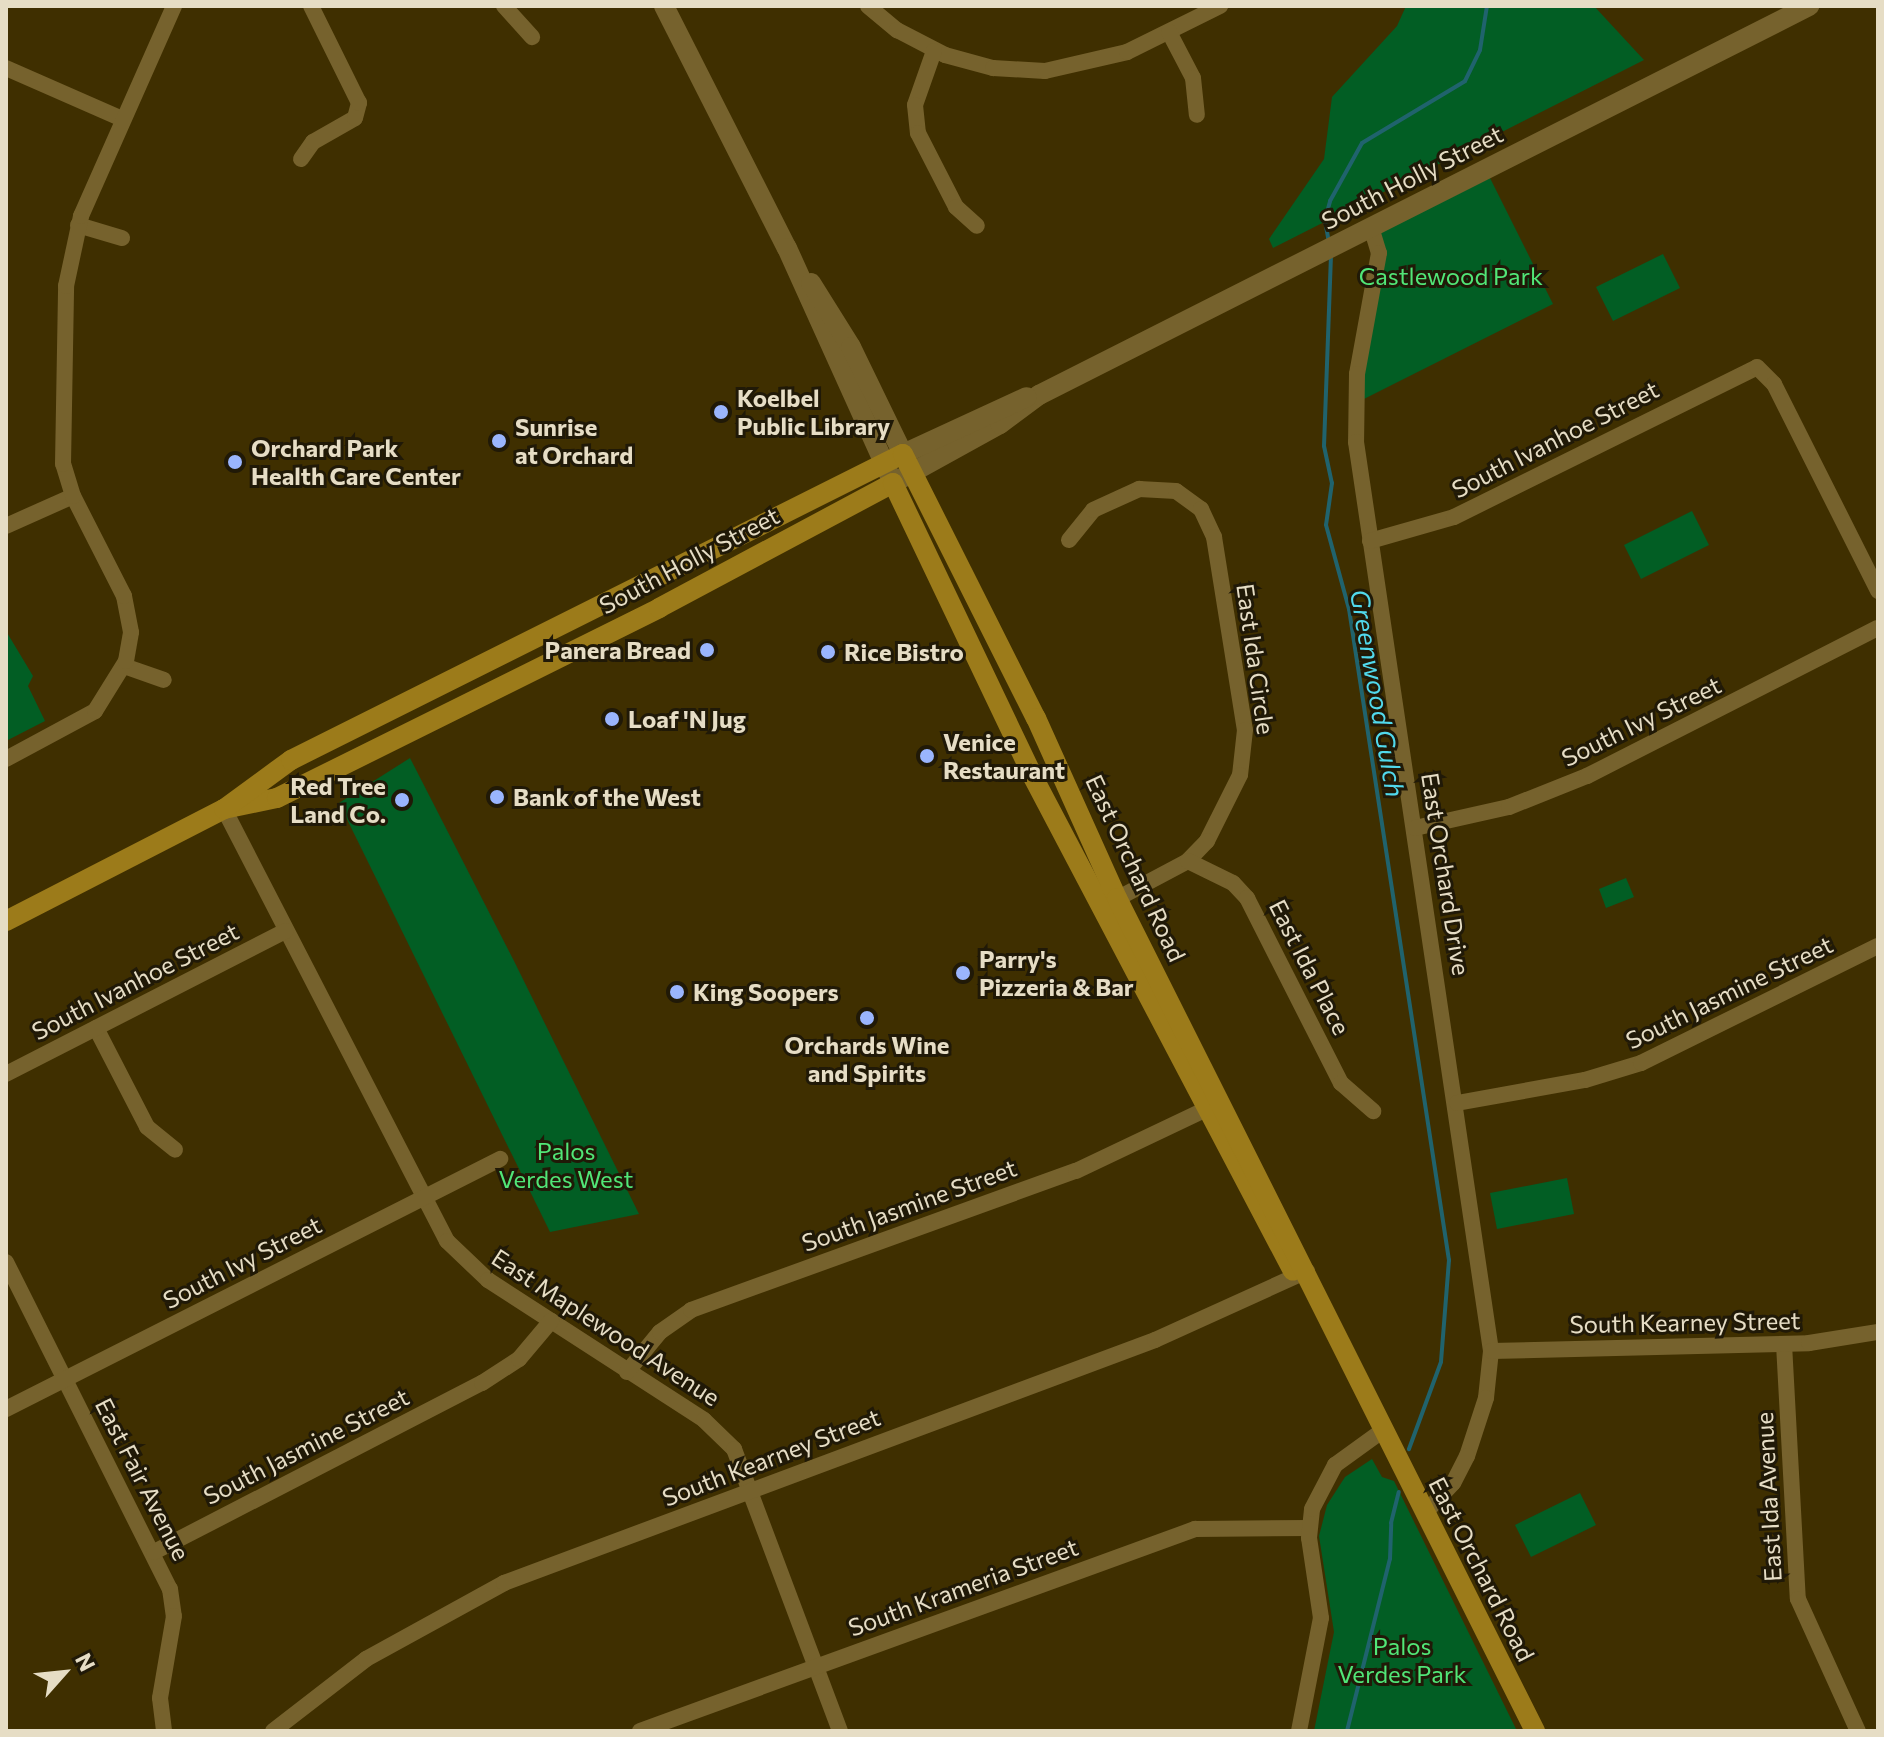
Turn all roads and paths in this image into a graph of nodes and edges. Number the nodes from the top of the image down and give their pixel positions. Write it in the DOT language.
graph roads {
  1 [pos="174,6"];
  2 [pos="311,6"];
  3 [pos="504,6"];
  4 [pos="664,6"];
  5 [pos="868,6"];
  6 [pos="1220,6"];
  7 [pos="1809,6"];
  8 [pos="1169,32"];
  9 [pos="532,37"];
  10 [pos="934,51"];
  11 [pos="6,68"];
  12 [pos="1197,115"];
  13 [pos="122,119"];
  14 [pos="301,159"];
  15 [pos="78,225"];
  16 [pos="977,226"];
  17 [pos="1363,231"];
  18 [pos="122,238"];
  19 [pos="787,248"];
  20 [pos="883,461"];
  21 [pos="902,470"];
  22 [pos="73,496"];
  23 [pos="6,526"];
  24 [pos="1069,540"];
  25 [pos="1370,541"];
  26 [pos="1878,591"];
  27 [pos="1878,628"];
  28 [pos="124,666"];
  29 [pos="164,680"];
  30 [pos="6,759"];
  31 [pos="224,809"];
  32 [pos="1415,828"];
  33 [pos="1188,861"];
  34 [pos="1109,903"];
  35 [pos="6,921"];
  36 [pos="285,931"];
  37 [pos="1878,946"];
  38 [pos="96,1028"];
  39 [pos="6,1074"];
  40 [pos="1457,1103"];
  41 [pos="1214,1105"];
  42 [pos="1373,1111"];
  43 [pos="175,1150"];
  44 [pos="500,1159"];
  45 [pos="421,1198"];
  46 [pos="6,1262"];
  47 [pos="1302,1273"];
  48 [pos="551,1321"];
  49 [pos="1878,1332"];
  50 [pos="1784,1344"];
  51 [pos="1491,1351"];
  52 [pos="627,1372"];
  53 [pos="65,1378"];
  54 [pos="6,1409"];
  55 [pos="1382,1431"];
  56 [pos="752,1489"];
  57 [pos="1424,1514"];
  58 [pos="1309,1528"];
  59 [pos="154,1552"];
  60 [pos="815,1666"];
  61 [pos="164,1731"];
  62 [pos="273,1731"];
  63 [pos="640,1731"];
  64 [pos="840,1731"];
  65 [pos="1299,1731"];
  66 [pos="1535,1731"];
  67 [pos="1858,1731"];
  1 -- 13 [label="street"];
  2 -- 14 [label="street"];
  3 -- 9 [label="street"];
  4 -- 19 [label="street, East Orchard Road"];
  5 -- 10 [label="street"];
  6 -- 8 [label="street"];
  7 -- 17 [label="street, South Holly Street"];
  8 -- 10 [label="street"];
  8 -- 12 [label="street"];
  10 -- 16 [label="street"];
  11 -- 13 [label="street"];
  13 -- 15 [label="street"];
  15 -- 18 [label="street"];
  15 -- 22 [label="street"];
  17 -- 21 [label="street, South Holly Street"];
  17 -- 25 [label="street, East Orchard Drive"];
  19 -- 20 [label="street, East Orchard Road"];
  19 -- 21 [label="street, East Orchard Road"];
  20 -- 21 [label="main road, South Holly Street"];
  20 -- 31 [label="main road, South Holly Street"];
  21 -- 31 [label="main road, South Holly Street"];
  21 -- 34 [label="main road, East Orchard Road"];
  21 -- 34 [label="main road, East Orchard Road"];
  22 -- 23 [label="street"];
  22 -- 28 [label="street"];
  24 -- 33 [label="street, East Ida Circle"];
  25 -- 26 [label="street, South Ivanhoe Street"];
  25 -- 32 [label="street, East Orchard Drive"];
  27 -- 32 [label="street, South Ivy Street"];
  28 -- 29 [label="street"];
  28 -- 30 [label="street"];
  31 -- 35 [label="main road, South Holly Street"];
  31 -- 36 [label="street, East Maplewood Avenue"];
  32 -- 40 [label="street, East Orchard Drive"];
  33 -- 34 [label="street, East Ida Circle"];
  33 -- 42 [label="street, East Ida Place"];
  34 -- 41 [label="main road, East Orchard Road"];
  36 -- 38 [label="street, South Ivanhoe Street"];
  36 -- 45 [label="street, East Maplewood Avenue"];
  37 -- 40 [label="street, South Jasmine Street"];
  38 -- 39 [label="street, South Ivanhoe Street"];
  38 -- 43 [label="street"];
  40 -- 51 [label="street, East Orchard Drive"];
  41 -- 47 [label="main road, East Orchard Road"];
  41 -- 52 [label="street, South Jasmine Street"];
  44 -- 45 [label="street, South Ivy Street"];
  45 -- 48 [label="street, East Maplewood Avenue"];
  45 -- 53 [label="street, South Ivy Street"];
  46 -- 53 [label="street, East Fair Avenue"];
  47 -- 55 [label="main road, East Orchard Road"];
  47 -- 56 [label="street, South Kearney Street"];
  48 -- 52 [label="street, East Maplewood Avenue"];
  48 -- 59 [label="street, South Jasmine Street"];
  49 -- 50 [label="street, South Kearney Street"];
  50 -- 51 [label="street, South Kearney Street"];
  50 -- 67 [label="street, East Ida Avenue"];
  51 -- 57 [label="street, East Orchard Drive"];
  52 -- 56 [label="street, East Maplewood Avenue"];
  53 -- 54 [label="street, South Ivy Street"];
  53 -- 59 [label="street, East Fair Avenue"];
  55 -- 57 [label="main road, East Orchard Road"];
  55 -- 58 [label="street"];
  56 -- 60 [label="street, East Maplewood Avenue"];
  56 -- 62 [label="street, South Kearney Street"];
  57 -- 66 [label="main road, East Orchard Road"];
  58 -- 60 [label="street, South Krameria Street"];
  58 -- 65 [label="street"];
  59 -- 61 [label="street, East Fair Avenue"];
  60 -- 63 [label="street, South Krameria Street"];
  60 -- 64 [label="street, East Maplewood Avenue"];
}
